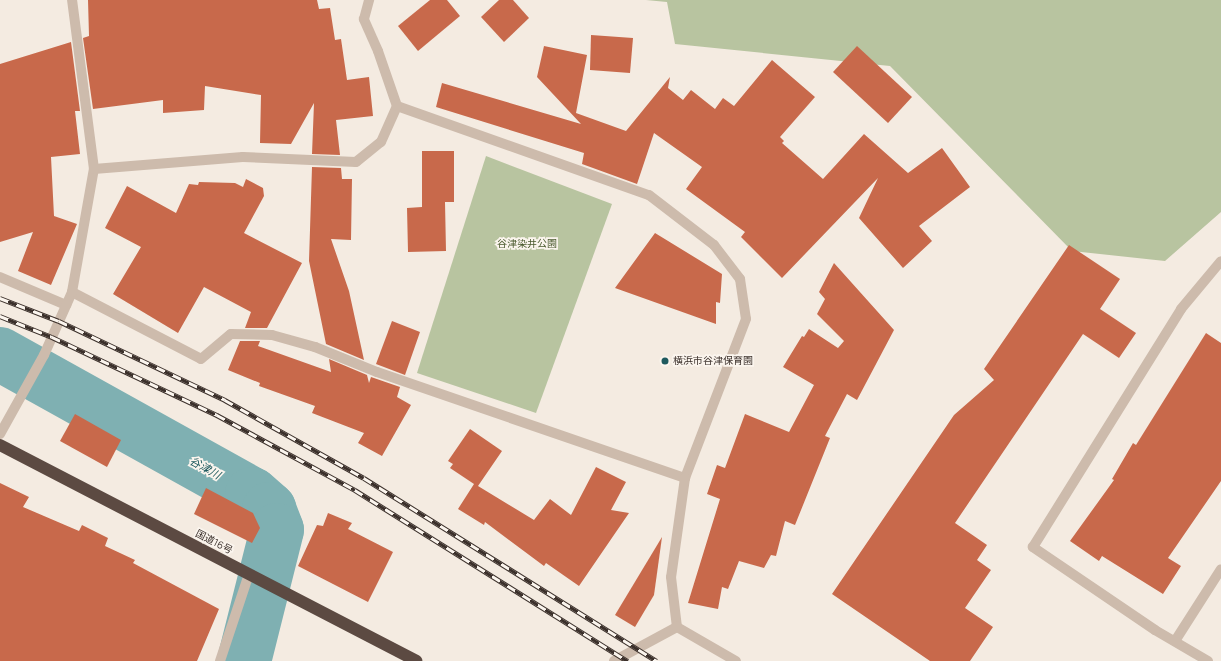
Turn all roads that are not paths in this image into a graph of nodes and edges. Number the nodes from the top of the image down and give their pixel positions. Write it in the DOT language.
graph roads {
  1 [pos="72,0"];
  2 [pos="369,0"];
  3 [pos="397,106"];
  4 [pos="94,169"];
  5 [pos="1221,261"];
  6 [pos="0,277"];
  7 [pos="72,292"];
  8 [pos="66,305"];
  9 [pos="0,434"];
  10 [pos="0,445"];
  11 [pos="685,478"];
  12 [pos="1221,569"];
  13 [pos="252,576"];
  14 [pos="677,627"];
  15 [pos="1175,641"];
  16 [pos="220,661"];
  17 [pos="416,661"];
  18 [pos="614,661"];
  19 [pos="736,661"];
  20 [pos="1208,661"];
  1 -- 4 [label="street"];
  2 -- 3 [label="street"];
  3 -- 4 [label="street"];
  3 -- 11 [label="street"];
  4 -- 7 [label="street"];
  5 -- 15 [label="street"];
  6 -- 8 [label="street"];
  7 -- 8 [label="street"];
  7 -- 11 [label="street"];
  8 -- 9 [label="street"];
  10 -- 13 [label="highway, 国道16号"];
  11 -- 14 [label="street"];
  12 -- 15 [label="street"];
  13 -- 16 [label="street"];
  13 -- 17 [label="highway, 国道16号"];
  14 -- 18 [label="street"];
  14 -- 19 [label="street"];
  15 -- 20 [label="street"];
}
